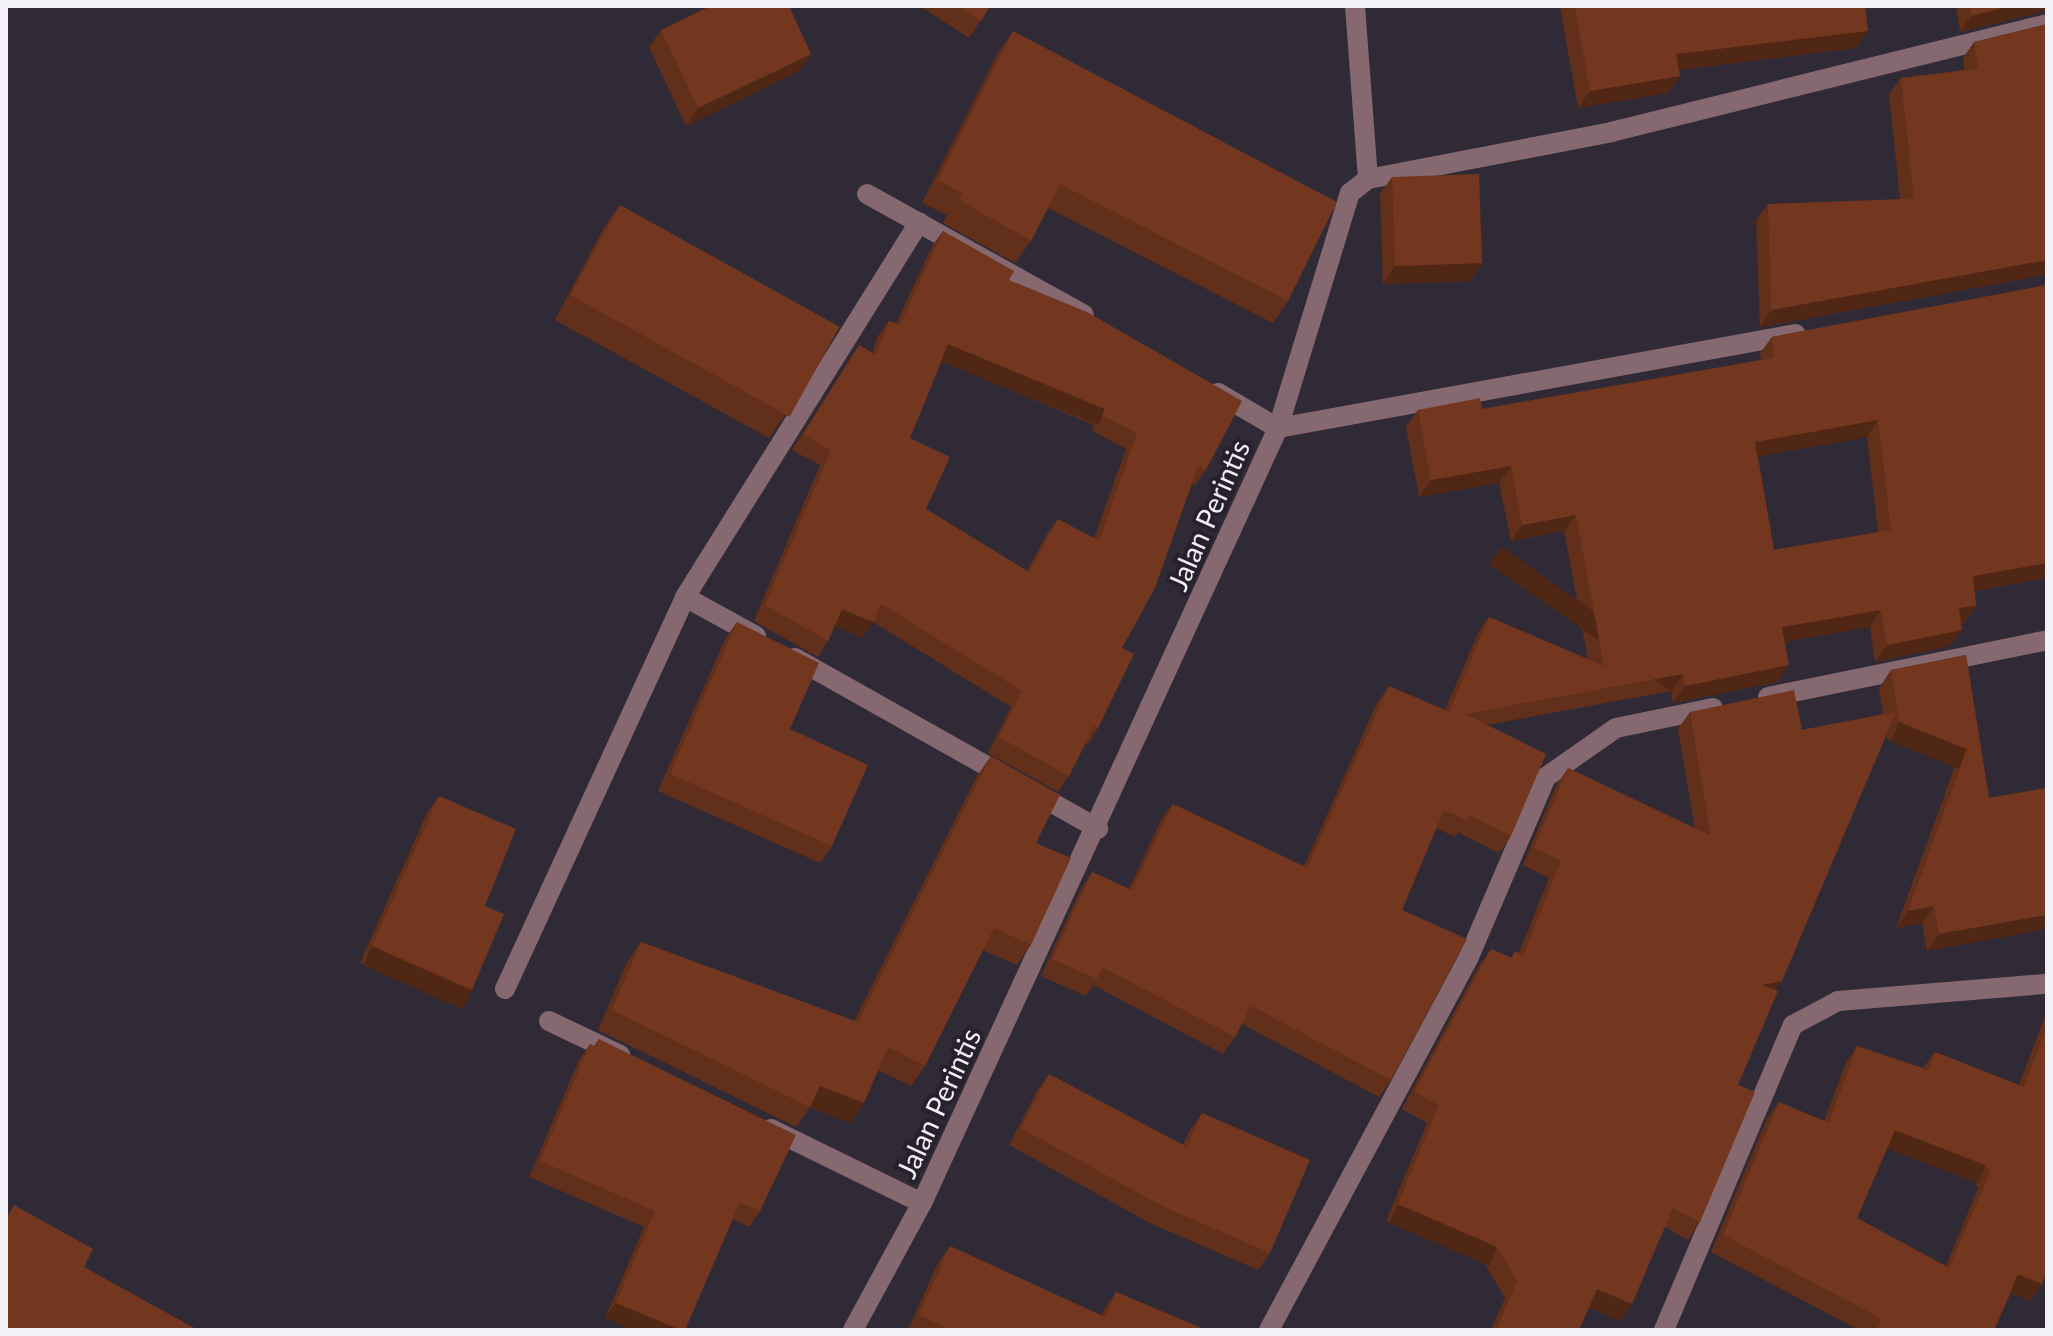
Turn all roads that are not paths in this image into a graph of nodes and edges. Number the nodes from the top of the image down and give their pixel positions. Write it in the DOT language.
graph roads {
  1 [pos="1355,6"];
  2 [pos="2047,24"];
  3 [pos="1368,179"];
  4 [pos="867,194"];
  5 [pos="919,222"];
  6 [pos="1099,323"];
  7 [pos="1812,331"];
  8 [pos="1195,380"];
  9 [pos="1278,428"];
  10 [pos="685,597"];
  11 [pos="2047,640"];
  12 [pos="1098,829"];
  13 [pos="2047,984"];
  14 [pos="505,989"];
  15 [pos="549,1021"];
  16 [pos="636,1063"];
  17 [pos="750,1119"];
  18 [pos="922,1203"];
  19 [pos="853,1330"];
  20 [pos="1269,1330"];
  21 [pos="1664,1330"];
  1 -- 3 [label="street"];
  2 -- 3 [label="street"];
  3 -- 9 [label="street"];
  4 -- 5 [label="street"];
  5 -- 6 [label="street"];
  5 -- 10 [label="street"];
  7 -- 9 [label="street, Jalan Perintis"];
  8 -- 9 [label="street"];
  9 -- 12 [label="street, Jalan Perintis"];
  10 -- 12 [label="street"];
  10 -- 14 [label="street"];
  11 -- 20 [label="street"];
  12 -- 18 [label="street, Jalan Perintis"];
  13 -- 21 [label="street"];
  15 -- 16 [label="street"];
  17 -- 18 [label="street"];
  18 -- 19 [label="street, Jalan Perintis"];
}
